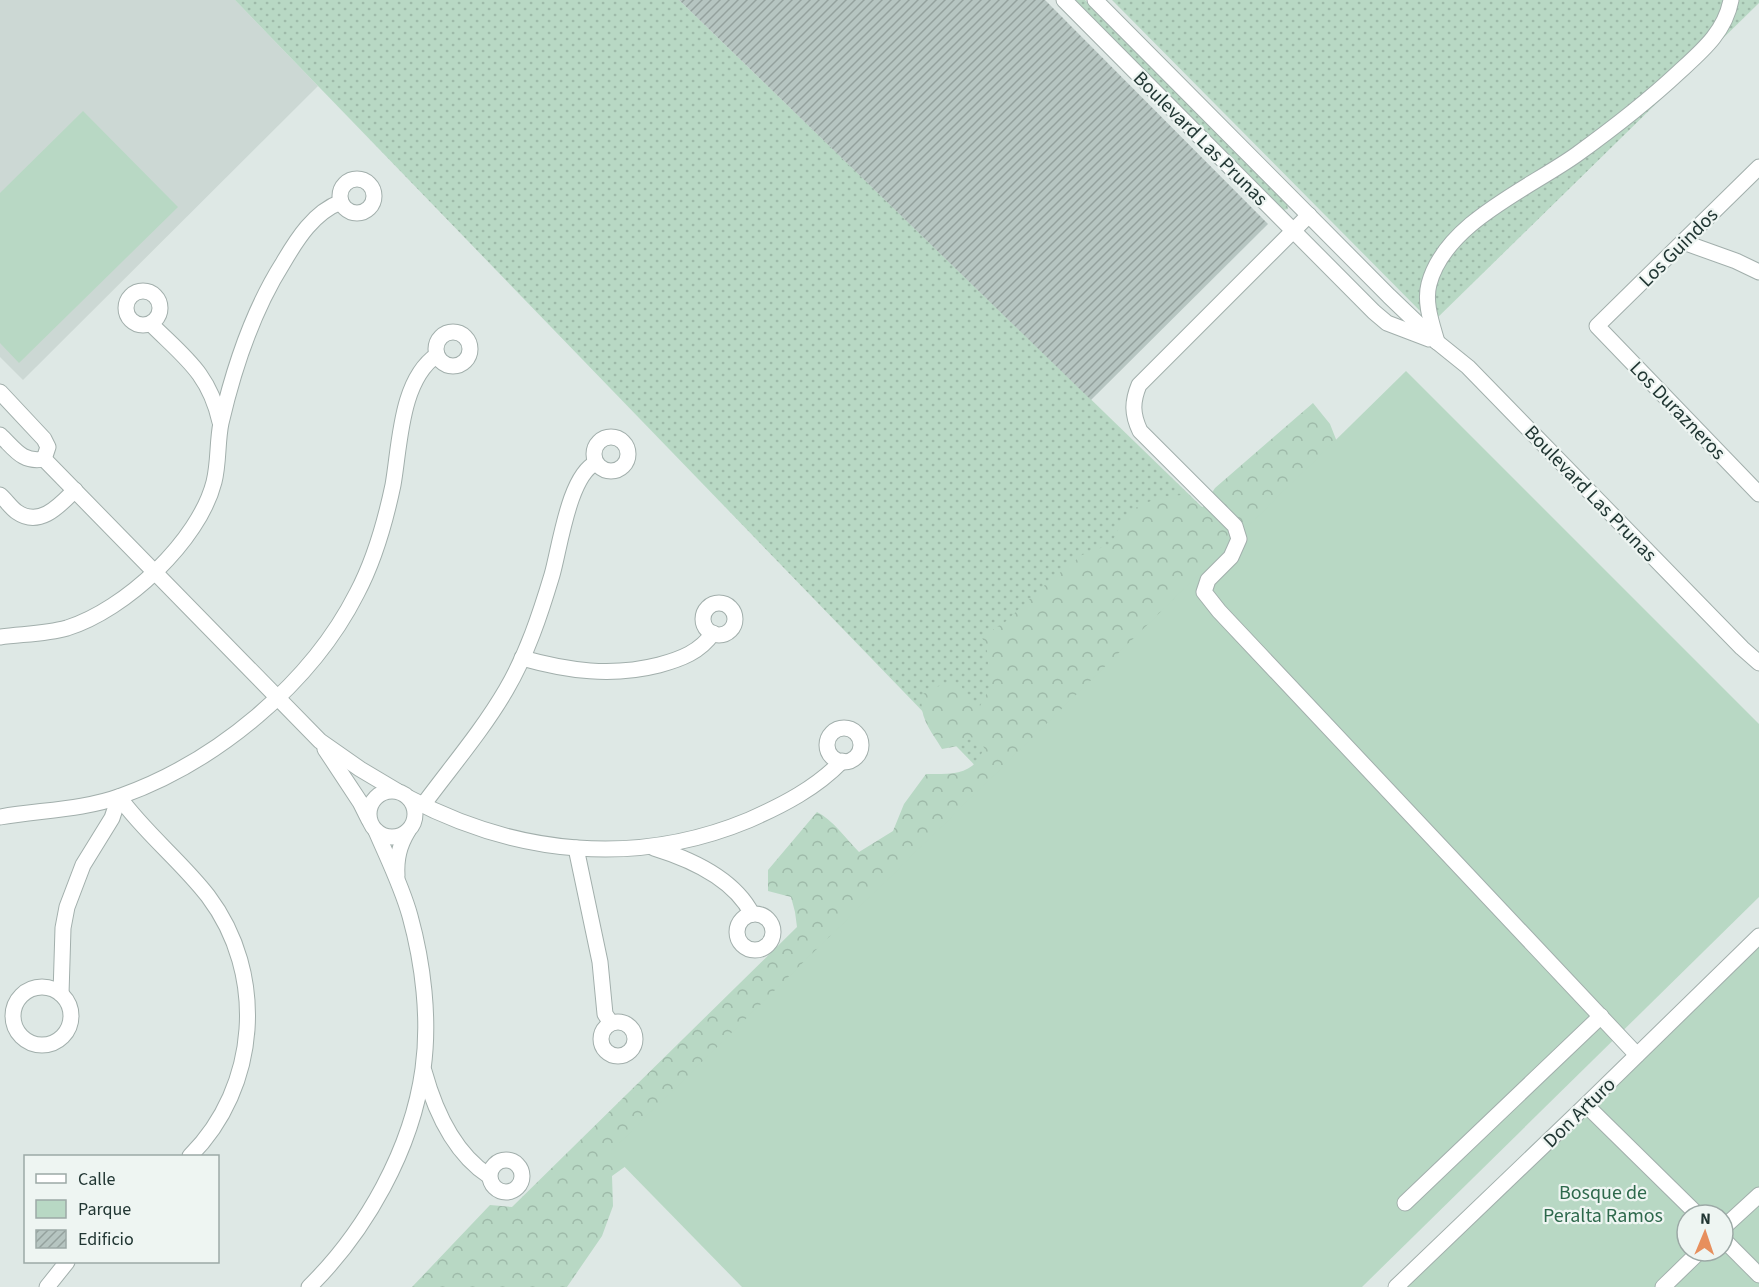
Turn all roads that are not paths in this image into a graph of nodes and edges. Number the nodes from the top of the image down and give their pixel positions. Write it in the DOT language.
graph roads {
  1 [pos="1064,0"];
  2 [pos="1095,0"];
  3 [pos="1718,0"];
  4 [pos="1729,7"];
  5 [pos="1759,167"];
  6 [pos="341,201"];
  7 [pos="1309,215"];
  8 [pos="1292,230"];
  9 [pos="1683,242"];
  10 [pos="1759,272"];
  11 [pos="151,324"];
  12 [pos="1597,326"];
  13 [pos="1437,342"];
  14 [pos="437,355"];
  15 [pos="1,395"];
  16 [pos="221,426"];
  17 [pos="0,435"];
  18 [pos="45,459"];
  19 [pos="596,463"];
  20 [pos="75,490"];
  21 [pos="1759,494"];
  22 [pos="0,495"];
  23 [pos="154,572"];
  24 [pos="713,633"];
  25 [pos="4,635"];
  26 [pos="1742,648"];
  27 [pos="1759,652"];
  28 [pos="522,658"];
  29 [pos="1759,663"];
  30 [pos="278,697"];
  31 [pos="320,741"];
  32 [pos="842,761"];
  33 [pos="119,797"];
  34 [pos="410,798"];
  35 [pos="443,814"];
  36 [pos="0,817"];
  37 [pos="373,826"];
  38 [pos="410,828"];
  39 [pos="651,847"];
  40 [pos="576,848"];
  41 [pos="397,882"];
  42 [pos="752,914"];
  43 [pos="1759,936"];
  44 [pos="61,994"];
  45 [pos="1601,1016"];
  46 [pos="611,1023"];
  47 [pos="1637,1054"];
  48 [pos="423,1068"];
  49 [pos="1586,1105"];
  50 [pos="191,1155"];
  51 [pos="489,1176"];
  52 [pos="1759,1195"];
  53 [pos="1405,1203"];
  54 [pos="1686,1203"];
  55 [pos="1735,1217"];
  56 [pos="1735,1251"];
  57 [pos="66,1263"];
  58 [pos="1688,1263"];
  59 [pos="1759,1275"];
  60 [pos="47,1287"];
  61 [pos="309,1287"];
  62 [pos="1396,1287"];
  63 [pos="1663,1287"];
  1 -- 8 [label="street, Boulevard Las Prunas"];
  2 -- 7 [label="street, Boulevard Las Prunas"];
  3 -- 4 [label="street"];
  4 -- 13 [label="street"];
  5 -- 9 [label="street, Los Guindos"];
  6 -- 16 [label="street"];
  7 -- 8 [label="street"];
  7 -- 13 [label="street, Boulevard Las Prunas"];
  8 -- 13 [label="street, Boulevard Las Prunas"];
  8 -- 45 [label="street"];
  9 -- 10 [label="street"];
  9 -- 12 [label="street, Los Guindos"];
  11 -- 16 [label="street"];
  12 -- 21 [label="street, Los Durazneros"];
  13 -- 26 [label="street, Boulevard Las Prunas"];
  14 -- 30 [label="street"];
  15 -- 18 [label="street"];
  16 -- 23 [label="street"];
  17 -- 18 [label="street"];
  18 -- 20 [label="street"];
  19 -- 28 [label="street"];
  20 -- 22 [label="street"];
  20 -- 23 [label="street"];
  23 -- 25 [label="street"];
  23 -- 30 [label="street"];
  24 -- 28 [label="street"];
  26 -- 27 [label="street"];
  26 -- 29 [label="street, Boulevard Las Prunas"];
  28 -- 34 [label="street"];
  30 -- 31 [label="street"];
  30 -- 33 [label="street"];
  31 -- 34 [label="street"];
  31 -- 37 [label="street"];
  32 -- 39 [label="street"];
  33 -- 36 [label="street"];
  33 -- 44 [label="street"];
  33 -- 50 [label="street"];
  34 -- 35 [label="street"];
  34 -- 37 [label="street"];
  34 -- 38 [label="street"];
  35 -- 38 [label="street"];
  35 -- 40 [label="street"];
  37 -- 38 [label="street"];
  37 -- 41 [label="street"];
  38 -- 41 [label="street"];
  39 -- 40 [label="street"];
  39 -- 42 [label="street"];
  40 -- 46 [label="street"];
  41 -- 48 [label="street"];
  43 -- 47 [label="street, Don Arturo"];
  45 -- 47 [label="street"];
  45 -- 53 [label="street"];
  47 -- 49 [label="street, Don Arturo"];
  48 -- 51 [label="street"];
  48 -- 61 [label="street"];
  49 -- 54 [label="street"];
  49 -- 62 [label="street, Don Arturo"];
  52 -- 55 [label="street"];
  56 -- 59 [label="street"];
  57 -- 60 [label="street"];
  58 -- 63 [label="street"];
}
